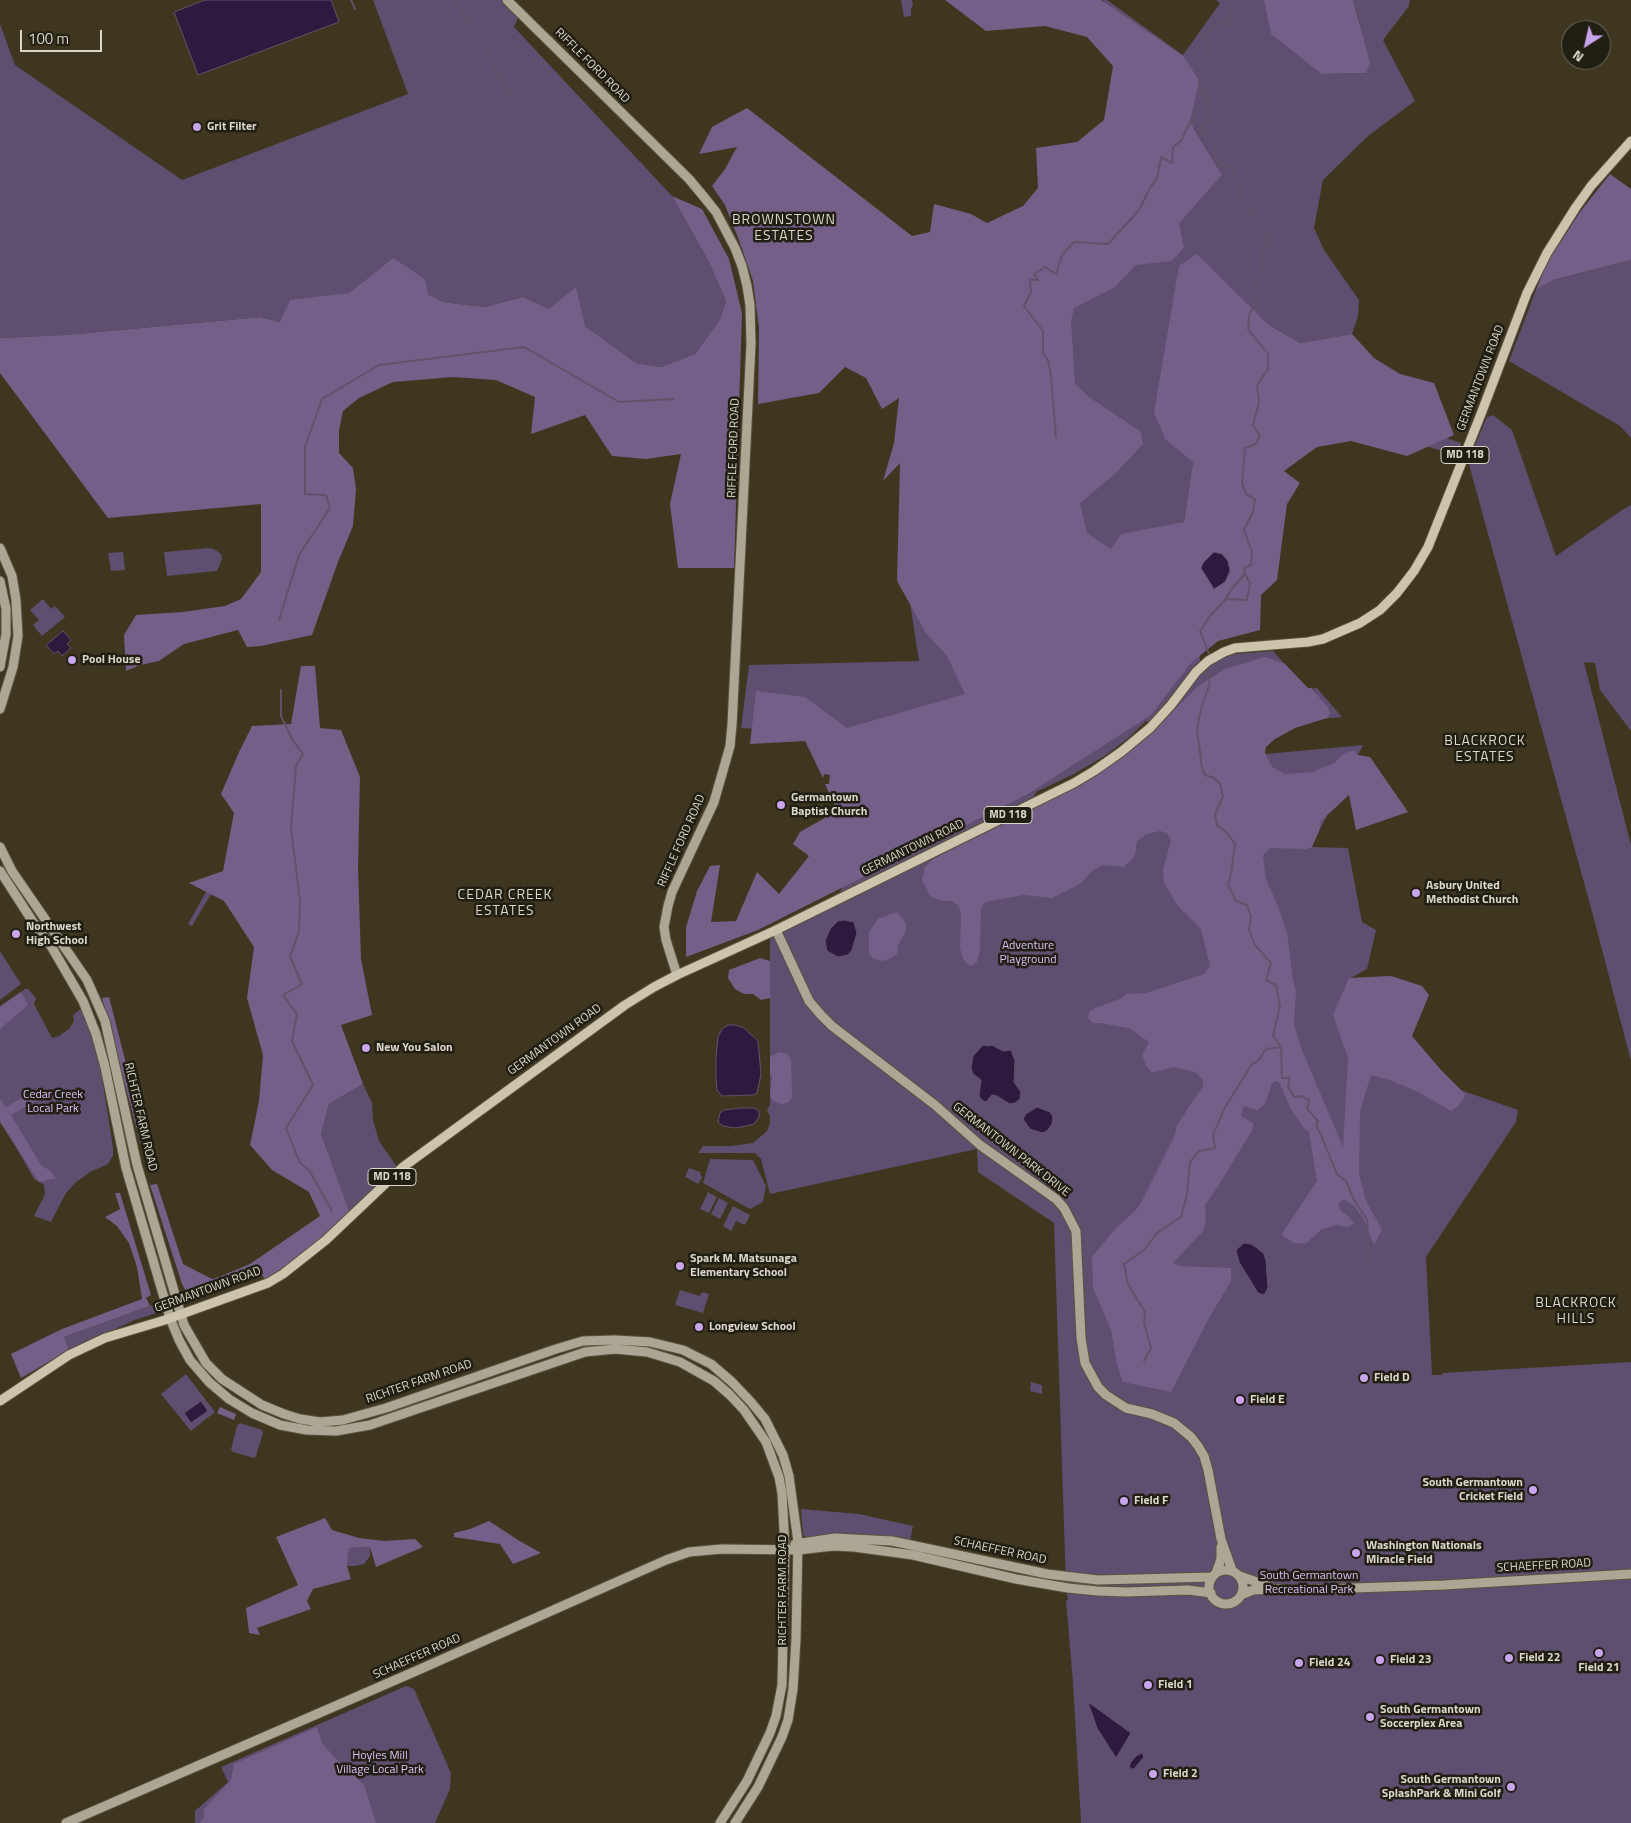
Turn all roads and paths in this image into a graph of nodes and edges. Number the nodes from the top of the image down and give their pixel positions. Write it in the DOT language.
graph roads {
  1 [pos="507,0"];
  2 [pos="1631,141"];
  3 [pos="0,548"];
  4 [pos="0,581"];
  5 [pos="0,667"];
  6 [pos="0,709"];
  7 [pos="0,847"];
  8 [pos="0,871"];
  9 [pos="776,930"];
  10 [pos="677,975"];
  11 [pos="182,1313"];
  12 [pos="170,1318"];
  13 [pos="0,1401"];
  14 [pos="796,1524"];
  15 [pos="820,1539"];
  16 [pos="1221,1539"];
  17 [pos="798,1546"];
  18 [pos="785,1548"];
  19 [pos="1236,1573"];
  20 [pos="1631,1574"];
  21 [pos="1214,1575"];
  22 [pos="1278,1589"];
  23 [pos="1211,1594"];
  24 [pos="1241,1595"];
  25 [pos="66,1823"];
  26 [pos="720,1823"];
  27 [pos="735,1823"];
  1 -- 10 [label="street, RIFFLE FORD ROAD"];
  2 -- 9 [label="main road, GERMANTOWN ROAD / MD 118"];
  3 -- 6 [label="street"];
  4 -- 5 [label="street"];
  7 -- 11 [label="street, RICHTER FARM ROAD"];
  8 -- 12 [label="street, RICHTER FARM ROAD"];
  9 -- 10 [label="main road, GERMANTOWN ROAD / MD 118"];
  9 -- 16 [label="street, GERMANTOWN PARK DRIVE"];
  10 -- 11 [label="main road, GERMANTOWN ROAD / MD 118"];
  11 -- 12 [label="main road, GERMANTOWN ROAD / MD 118"];
  11 -- 14 [label="street, RICHTER FARM ROAD"];
  12 -- 13 [label="main road, GERMANTOWN ROAD / MD 118"];
  12 -- 18 [label="street, RICHTER FARM ROAD"];
  14 -- 15 [label="street"];
  14 -- 17 [label="street, RICHTER FARM ROAD"];
  15 -- 17 [label="street, SCHAEFFER ROAD"];
  15 -- 21 [label="street, SCHAEFFER ROAD"];
  16 -- 19 [label="street, GERMANTOWN PARK DRIVE"];
  16 -- 21 [label="street, GERMANTOWN PARK DRIVE"];
  17 -- 18 [label="street, SCHAEFFER ROAD"];
  17 -- 23 [label="street, SCHAEFFER ROAD"];
  17 -- 27 [label="street, RICHTER FARM ROAD"];
  18 -- 25 [label="street, SCHAEFFER ROAD"];
  18 -- 26 [label="street, RICHTER FARM ROAD"];
  19 -- 21 [label="street"];
  19 -- 22 [label="street, SCHAEFFER ROAD"];
  19 -- 24 [label="street"];
  20 -- 22 [label="street, SCHAEFFER ROAD"];
  21 -- 23 [label="street"];
  22 -- 24 [label="street, SCHAEFFER ROAD"];
  23 -- 24 [label="street"];
}
